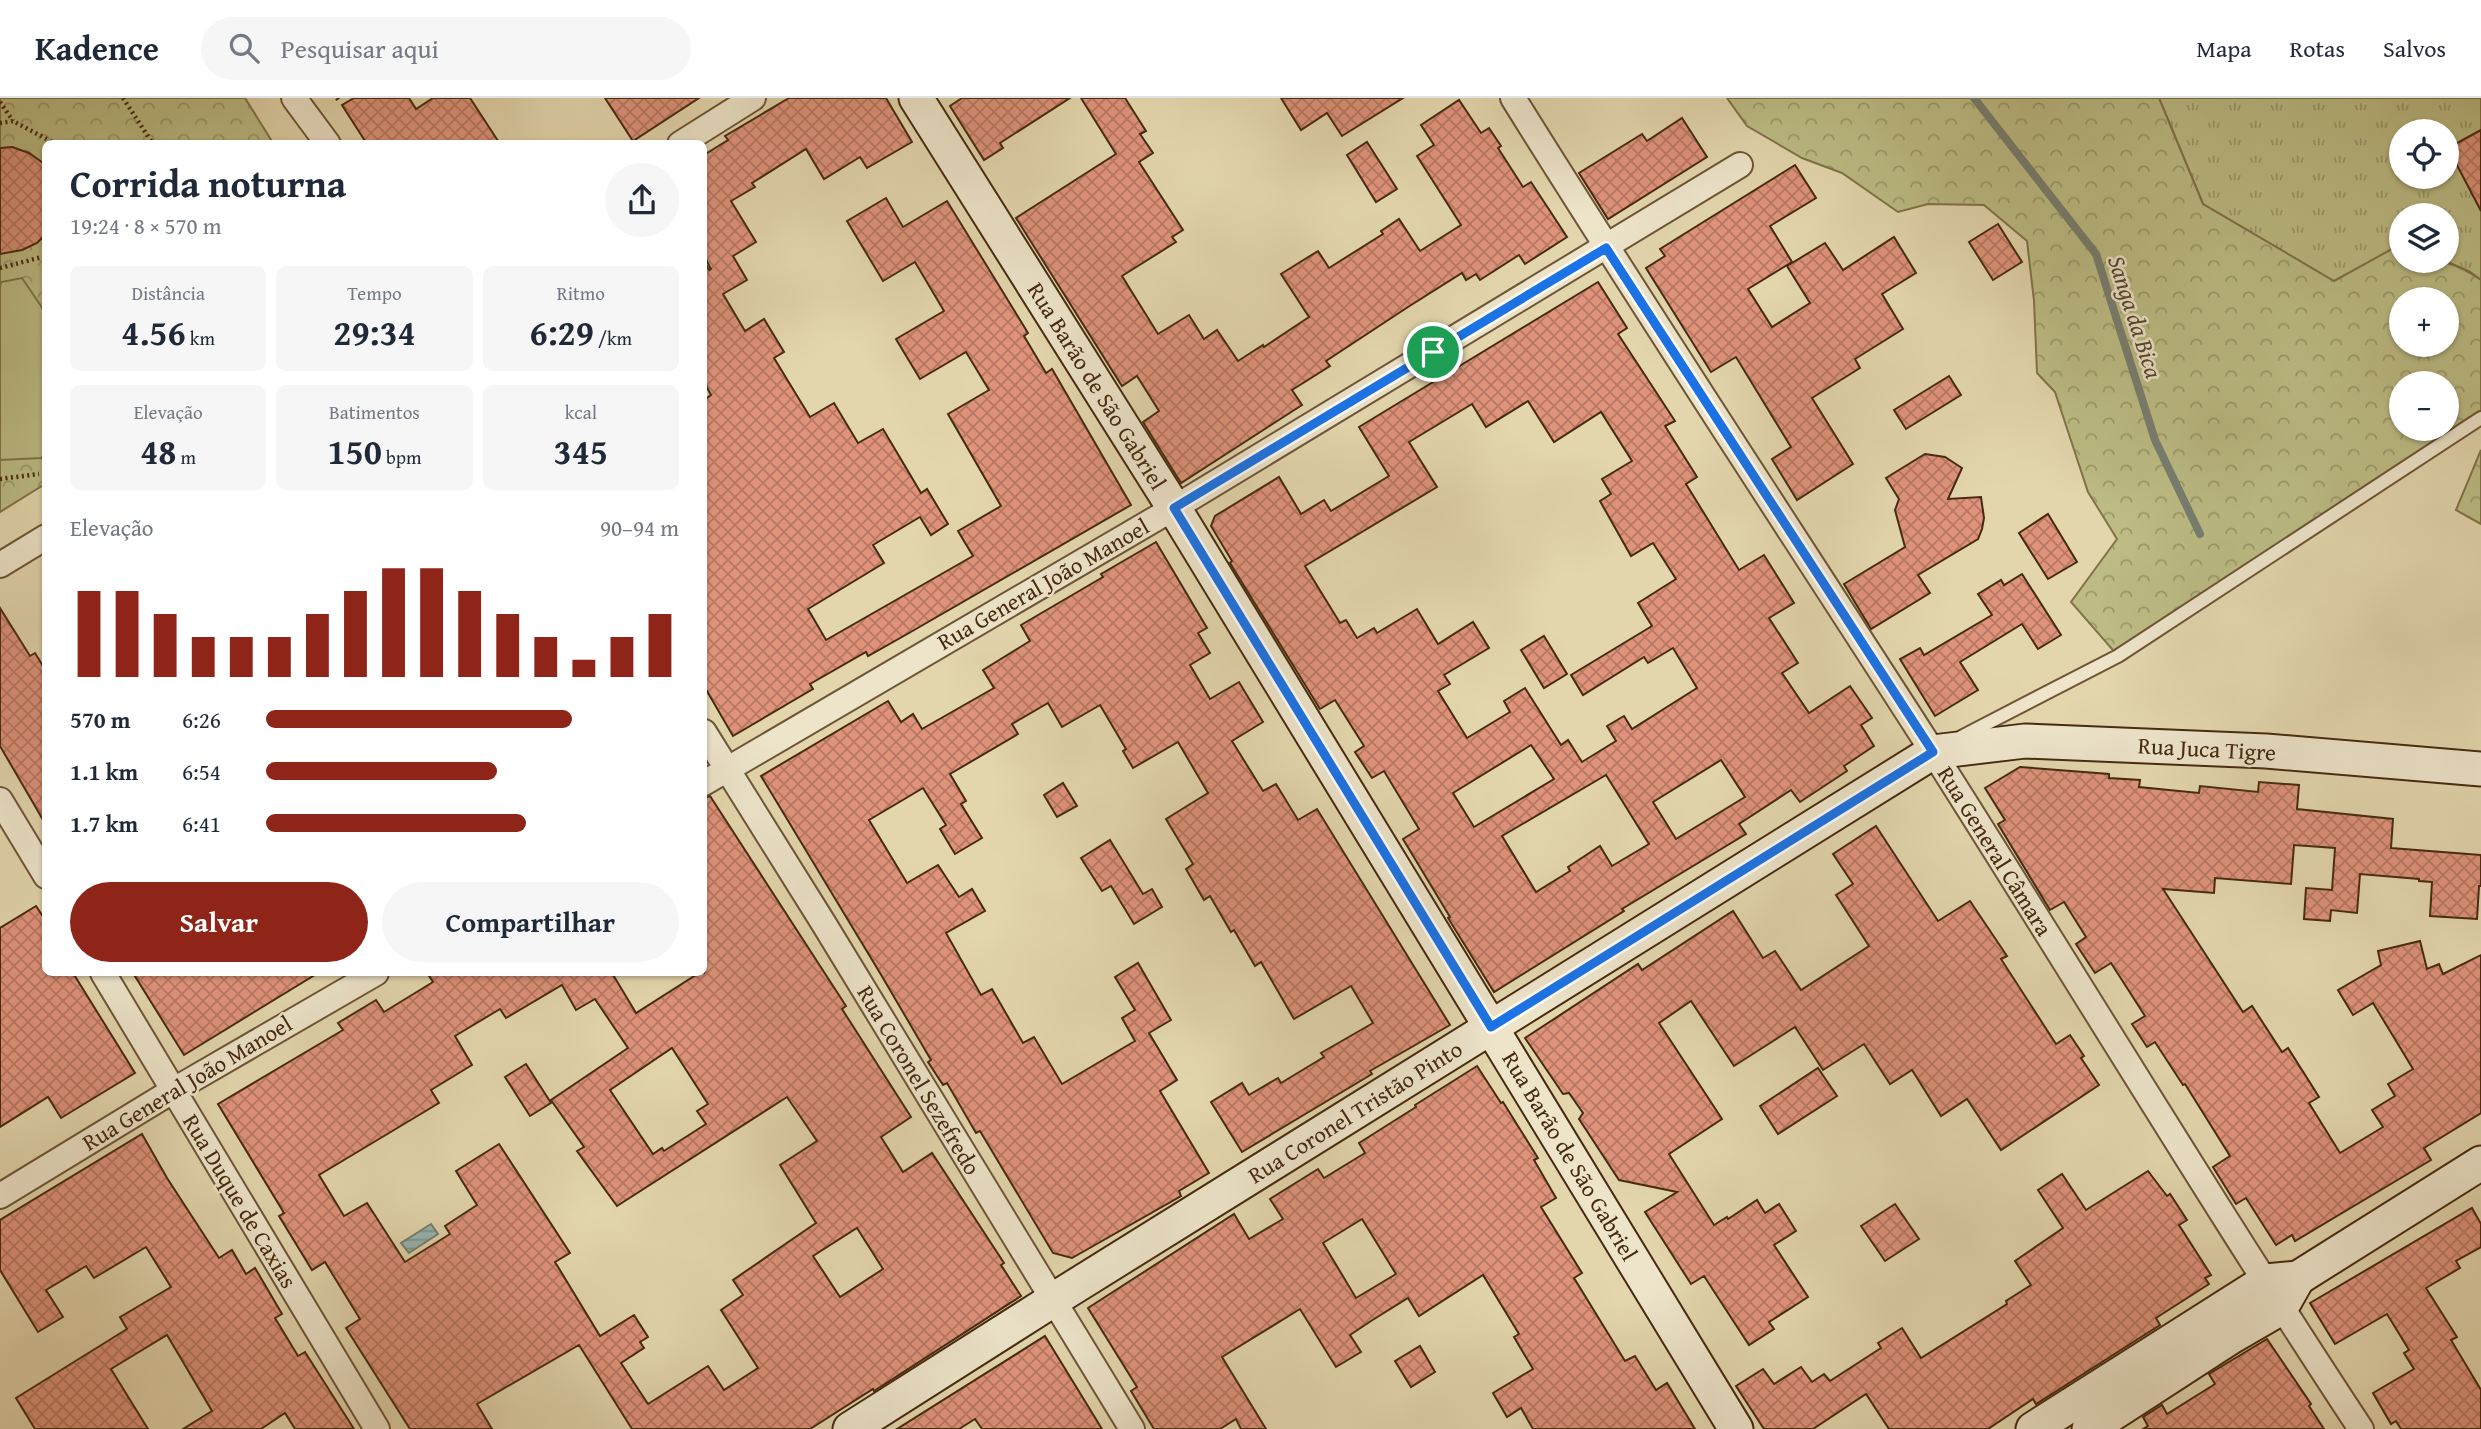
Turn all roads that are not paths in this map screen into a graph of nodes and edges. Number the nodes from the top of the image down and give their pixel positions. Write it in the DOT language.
graph roads {
  1 [pos="753,98"];
  2 [pos="916,98"];
  3 [pos="1513,98"];
  4 [pos="301,100"];
  5 [pos="326,140"];
  6 [pos="686,140"];
  7 [pos="1740,165"];
  8 [pos="1606,248"];
  9 [pos="2481,418"];
  10 [pos="1174,508"];
  11 [pos="42,539"];
  12 [pos="0,565"];
  13 [pos="707,737"];
  14 [pos="1933,752"];
  15 [pos="2481,769"];
  16 [pos="726,770"];
  17 [pos="707,781"];
  18 [pos="0,800"];
  19 [pos="42,869"];
  20 [pos="105,976"];
  21 [pos="371,976"];
  22 [pos="1491,1027"];
  23 [pos="174,1090"];
  24 [pos="2481,1163"];
  25 [pos="0,1196"];
  26 [pos="2273,1295"];
  27 [pos="1053,1300"];
  28 [pos="377,1429"];
  29 [pos="850,1429"];
  30 [pos="1132,1429"];
  31 [pos="1737,1429"];
  32 [pos="2033,1429"];
  33 [pos="2090,1429"];
  34 [pos="2361,1429"];
  1 -- 6 [label="street"];
  2 -- 10 [label="main road, Rua Barão de São Gabriel"];
  3 -- 8 [label="street, Rua General Câmara"];
  4 -- 5 [label="street"];
  7 -- 8 [label="street, Rua General João Manoel"];
  8 -- 10 [label="street, Rua General João Manoel"];
  8 -- 14 [label="street, Rua General Câmara"];
  9 -- 14 [label="lane"];
  10 -- 16 [label="street, Rua General João Manoel"];
  10 -- 22 [label="main road, Rua Barão de São Gabriel"];
  11 -- 12 [label="street"];
  13 -- 16 [label="street, Rua Coronel Sezefredo"];
  14 -- 15 [label="main road, Rua Juca Tigre"];
  14 -- 22 [label="main road, Rua Coronel Tristão Pinto"];
  14 -- 26 [label="street, Rua General Câmara"];
  16 -- 17 [label="street, Rua General João Manoel"];
  16 -- 27 [label="street, Rua Coronel Sezefredo"];
  18 -- 19 [label="street"];
  20 -- 23 [label="street, Rua Duque de Caxias"];
  21 -- 23 [label="street, Rua General João Manoel"];
  22 -- 27 [label="main road, Rua Coronel Tristão Pinto"];
  22 -- 31 [label="main road, Rua Barão de São Gabriel"];
  23 -- 25 [label="street, Rua General João Manoel"];
  23 -- 28 [label="street, Rua Duque de Caxias"];
  24 -- 26 [label="main road"];
  26 -- 32 [label="main road"];
  26 -- 33 [label="main road"];
  26 -- 34 [label="street, Rua General Câmara"];
  27 -- 29 [label="main road, Rua Coronel Tristão Pinto"];
  27 -- 30 [label="street, Rua Coronel Sezefredo"];
}
